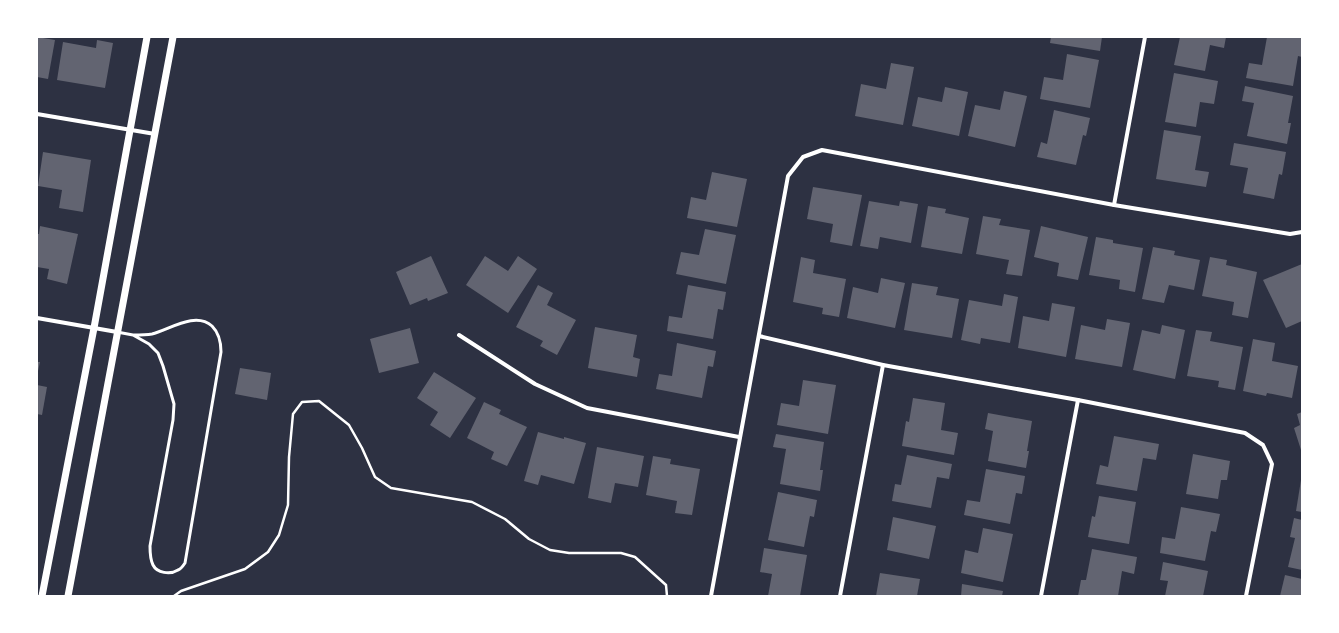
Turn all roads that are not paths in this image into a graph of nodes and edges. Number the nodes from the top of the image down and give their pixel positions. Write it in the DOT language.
graph roads {
  1 [pos="147,37"];
  2 [pos="173,37"];
  3 [pos="1145,37"];
  4 [pos="37,114"];
  5 [pos="130,130"];
  6 [pos="156,134"];
  7 [pos="1114,204"];
  8 [pos="1302,232"];
  9 [pos="37,318"];
  10 [pos="94,328"];
  11 [pos="117,332"];
  12 [pos="459,335"];
  13 [pos="133,336"];
  14 [pos="759,336"];
  15 [pos="883,365"];
  16 [pos="1078,400"];
  17 [pos="740,437"];
  18 [pos="42,596"];
  19 [pos="68,596"];
  20 [pos="711,596"];
  21 [pos="840,596"];
  22 [pos="1041,596"];
  23 [pos="1246,596"];
  1 -- 5 [label="street"];
  2 -- 6 [label="street"];
  3 -- 7 [label="street"];
  4 -- 5 [label="street"];
  5 -- 6 [label="street"];
  5 -- 10 [label="street"];
  6 -- 11 [label="street"];
  7 -- 8 [label="street"];
  7 -- 14 [label="street"];
  9 -- 10 [label="street"];
  10 -- 11 [label="street"];
  10 -- 18 [label="street"];
  11 -- 13 [label="lane"];
  11 -- 19 [label="street"];
  12 -- 17 [label="street"];
  13 -- 13 [label="lane"];
  14 -- 15 [label="street"];
  14 -- 17 [label="street"];
  15 -- 16 [label="street"];
  15 -- 21 [label="street"];
  16 -- 22 [label="street"];
  16 -- 23 [label="street"];
  17 -- 20 [label="street"];
}
